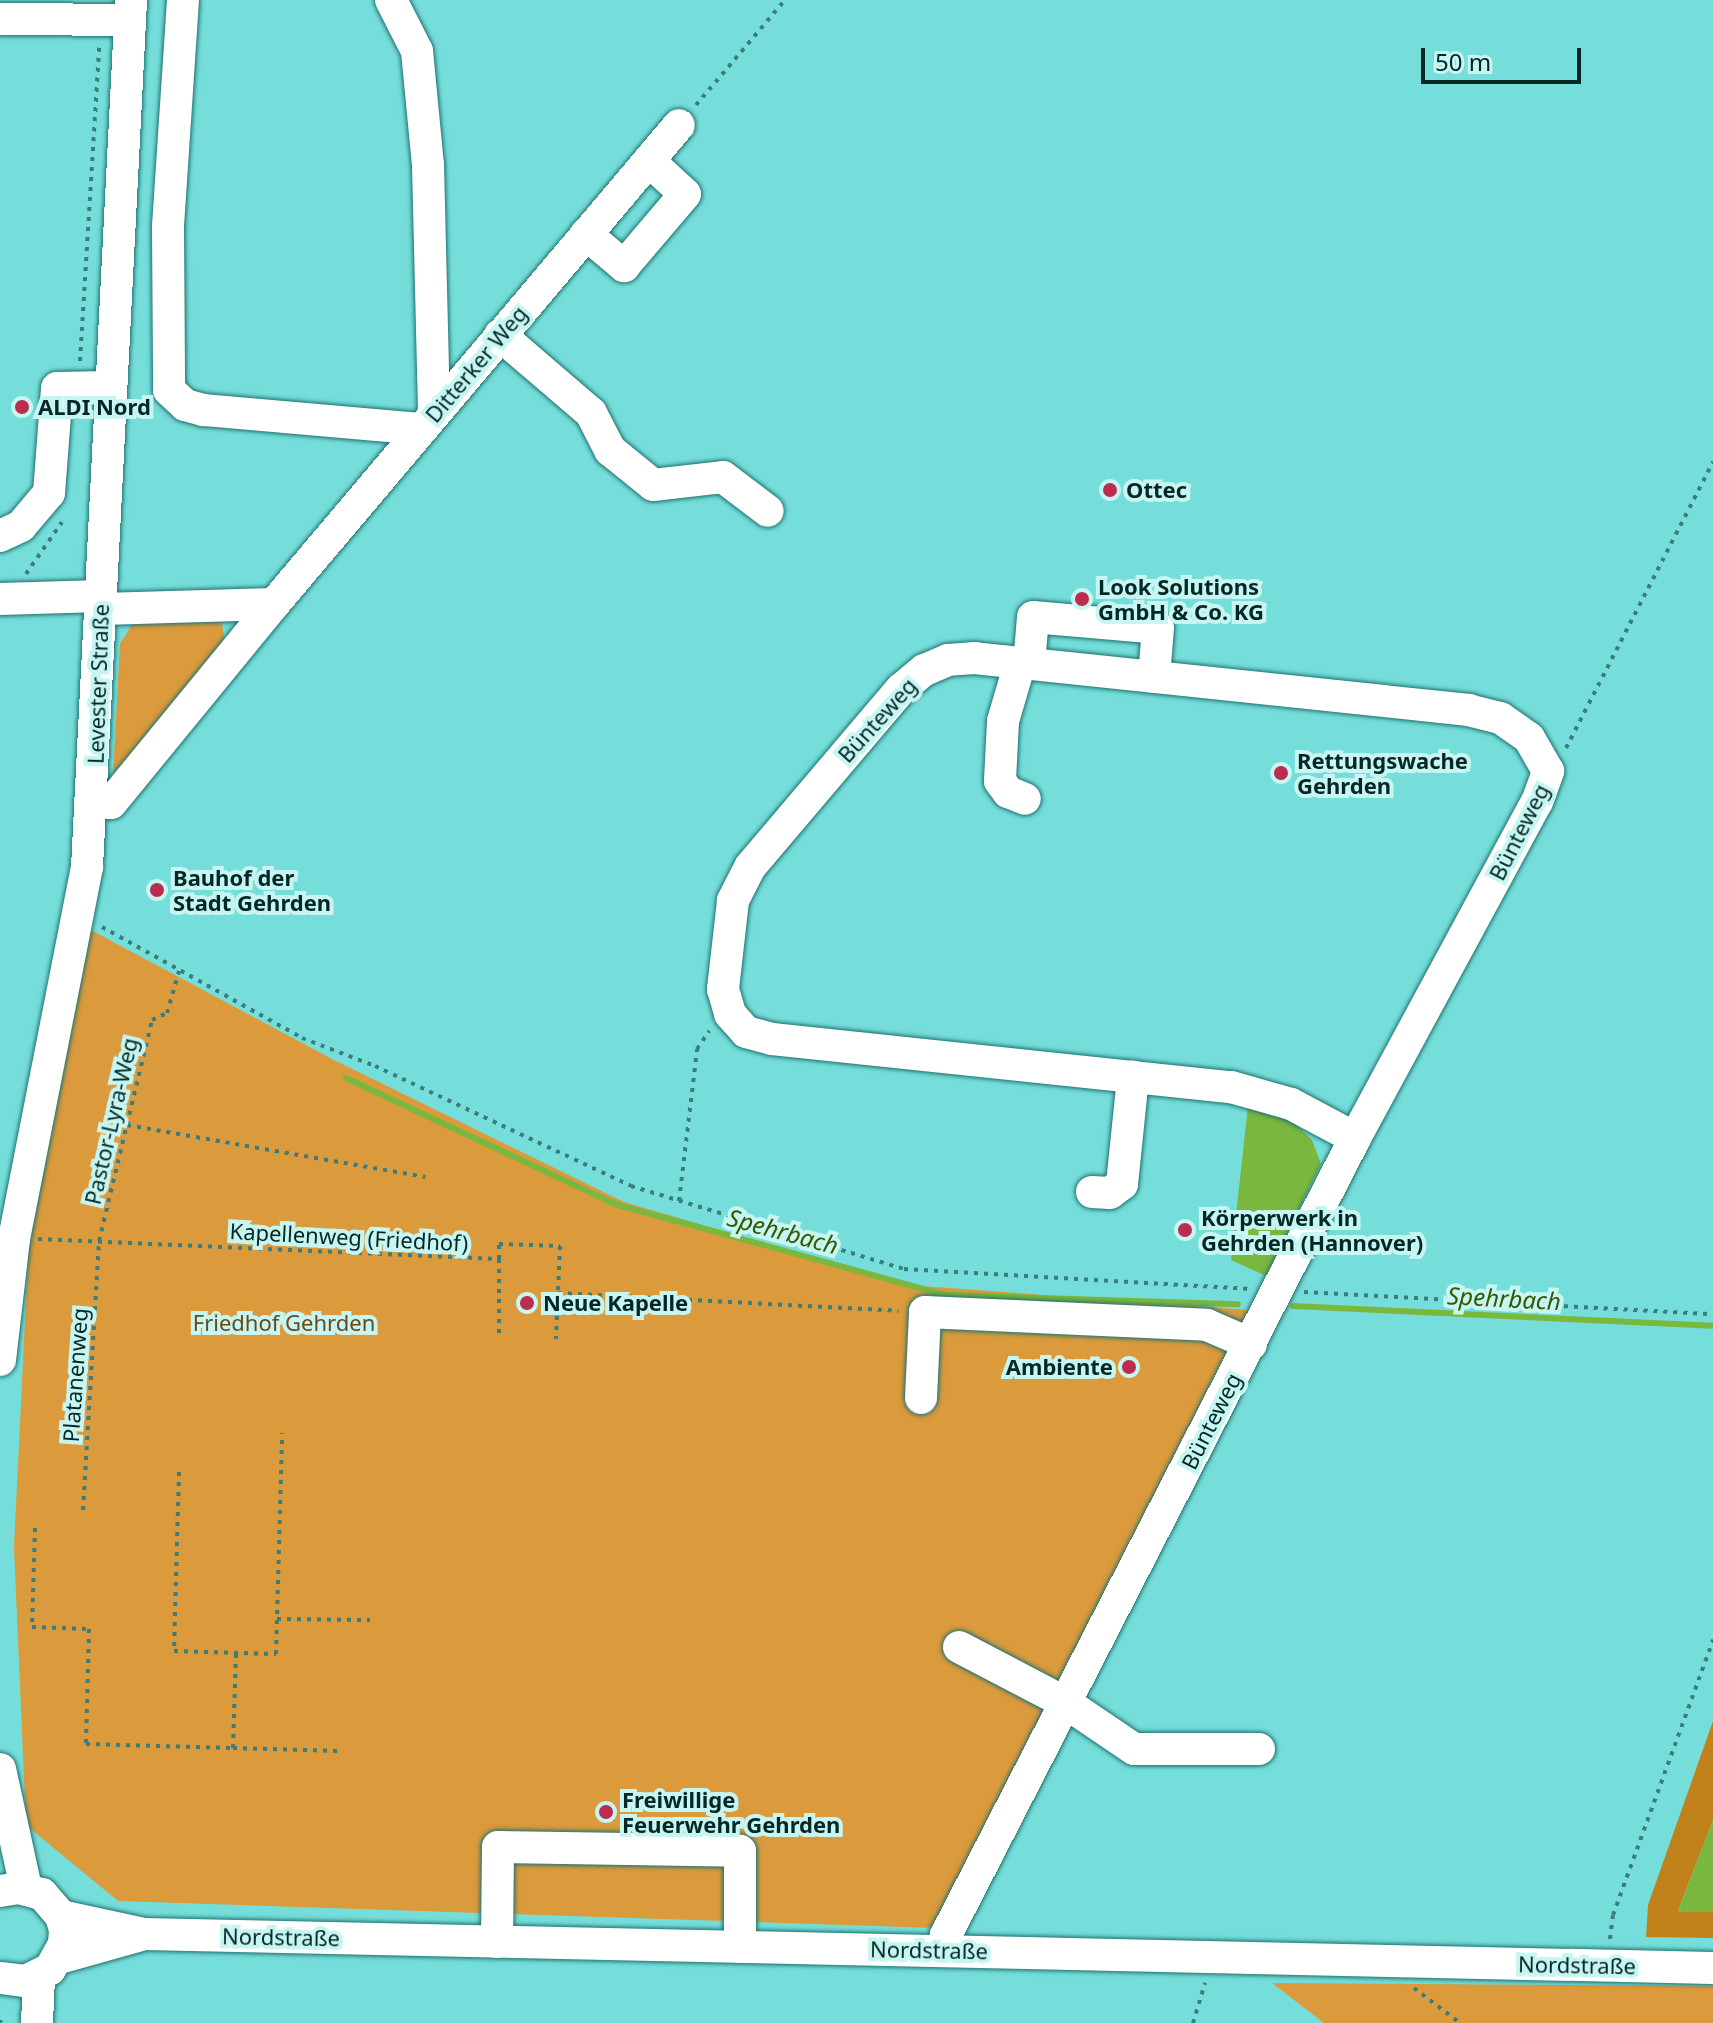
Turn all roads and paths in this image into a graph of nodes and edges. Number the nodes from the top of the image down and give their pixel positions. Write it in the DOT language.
graph roads {
  1 [pos="183,0"];
  2 [pos="391,0"];
  3 [pos="785,0"];
  4 [pos="130,10"];
  5 [pos="0,19"];
  6 [pos="679,125"];
  7 [pos="649,161"];
  8 [pos="586,234"];
  9 [pos="500,335"];
  10 [pos="108,387"];
  11 [pos="428,421"];
  12 [pos="1713,462"];
  13 [pos="69,511"];
  14 [pos="768,511"];
  15 [pos="0,536"];
  16 [pos="8,599"];
  17 [pos="101,602"];
  18 [pos="274,604"];
  19 [pos="1024,664"];
  20 [pos="1154,677"];
  21 [pos="1548,771"];
  22 [pos="1025,799"];
  23 [pos="93,802"];
  24 [pos="78,915"];
  25 [pos="179,971"];
  26 [pos="730,1014"];
  27 [pos="1133,1077"];
  28 [pos="127,1125"];
  29 [pos="1355,1138"];
  30 [pos="426,1177"];
  31 [pos="1092,1192"];
  32 [pos="679,1201"];
  33 [pos="29,1238"];
  34 [pos="99,1241"];
  35 [pos="499,1259"];
  36 [pos="1278,1291"];
  37 [pos="558,1293"];
  38 [pos="925,1312"];
  39 [pos="1713,1314"];
  40 [pos="499,1338"];
  41 [pos="556,1339"];
  42 [pos="1251,1344"];
  43 [pos="0,1360"];
  44 [pos="921,1398"];
  45 [pos="282,1433"];
  46 [pos="179,1472"];
  47 [pos="83,1510"];
  48 [pos="35,1528"];
  49 [pos="277,1619"];
  50 [pos="370,1620"];
  51 [pos="1713,1640"];
  52 [pos="959,1647"];
  53 [pos="236,1653"];
  54 [pos="1066,1703"];
  55 [pos="233,1748"];
  56 [pos="1259,1749"];
  57 [pos="339,1751"];
  58 [pos="0,1769"];
  59 [pos="13,1890"];
  60 [pos="61,1916"];
  61 [pos="144,1934"];
  62 [pos="497,1942"];
  63 [pos="740,1947"];
  64 [pos="1609,1949"];
  65 [pos="947,1951"];
  66 [pos="1207,1957"];
  67 [pos="1411,1962"];
  68 [pos="49,1967"];
  69 [pos="1713,1968"];
  70 [pos="3,1979"];
  71 [pos="22,2023"];
  72 [pos="37,2023"];
  73 [pos="1193,2023"];
  74 [pos="1460,2023"];
  1 -- 11 [label="street"];
  2 -- 11 [label="street"];
  3 -- 6 [label="path"];
  4 -- 5 [label="street"];
  4 -- 10 [label="street, Levester Straße"];
  6 -- 7 [label="street, Ditterker Weg"];
  7 -- 8 [label="street, Ditterker Weg"];
  7 -- 8 [label="street"];
  8 -- 9 [label="street, Ditterker Weg"];
  9 -- 11 [label="street, Ditterker Weg"];
  9 -- 14 [label="street"];
  10 -- 15 [label="street"];
  10 -- 17 [label="street, Levester Straße"];
  11 -- 18 [label="street, Ditterker Weg"];
  12 -- 21 [label="path"];
  13 -- 16 [label="path"];
  16 -- 17 [label="street"];
  17 -- 18 [label="street"];
  17 -- 23 [label="street, Levester Straße"];
  18 -- 23 [label="street, Ditterker Weg"];
  19 -- 20 [label="street, Bünteweg"];
  19 -- 20 [label="street"];
  19 -- 22 [label="street"];
  19 -- 26 [label="street, Bünteweg"];
  20 -- 21 [label="street, Bünteweg"];
  21 -- 29 [label="street, Bünteweg"];
  23 -- 24 [label="street, Levester Straße"];
  24 -- 25 [label="path"];
  24 -- 43 [label="street, Levester Straße"];
  25 -- 28 [label="path, Pastor-Lyra-Weg"];
  25 -- 32 [label="path"];
  26 -- 27 [label="street"];
  26 -- 32 [label="path"];
  27 -- 29 [label="street"];
  27 -- 31 [label="street"];
  28 -- 30 [label="path"];
  28 -- 34 [label="path, Pastor-Lyra-Weg"];
  29 -- 36 [label="street, Bünteweg"];
  32 -- 36 [label="path"];
  33 -- 34 [label="path, Kapellenweg (Friedhof)"];
  34 -- 35 [label="path, Kapellenweg (Friedhof)"];
  34 -- 47 [label="path, Platanenweg"];
  35 -- 37 [label="path, Kapellenweg (Friedhof)"];
  35 -- 40 [label="path"];
  36 -- 39 [label="path"];
  36 -- 42 [label="street, Bünteweg"];
  37 -- 38 [label="path"];
  37 -- 41 [label="path, Kapellenweg (Friedhof)"];
  38 -- 42 [label="street"];
  38 -- 44 [label="street"];
  42 -- 54 [label="street, Bünteweg"];
  45 -- 49 [label="path"];
  46 -- 53 [label="path"];
  48 -- 55 [label="path"];
  49 -- 50 [label="path"];
  49 -- 53 [label="path"];
  51 -- 64 [label="path"];
  52 -- 54 [label="street"];
  53 -- 55 [label="path"];
  54 -- 56 [label="street"];
  54 -- 65 [label="street, Bünteweg"];
  55 -- 57 [label="path"];
  58 -- 59 [label="street"];
  59 -- 60 [label="street"];
  60 -- 61 [label="street, Nordstraße"];
  60 -- 68 [label="street"];
  61 -- 62 [label="street, Nordstraße"];
  61 -- 68 [label="street, Nordstraße"];
  62 -- 63 [label="street, Nordstraße"];
  62 -- 63 [label="street"];
  63 -- 65 [label="street, Nordstraße"];
  65 -- 66 [label="street, Nordstraße"];
  66 -- 67 [label="street, Nordstraße"];
  66 -- 73 [label="path"];
  67 -- 69 [label="street, Nordstraße"];
  67 -- 74 [label="path"];
  68 -- 70 [label="street, Nordstraße"];
  68 -- 72 [label="street"];
  70 -- 71 [label="street"];
}
